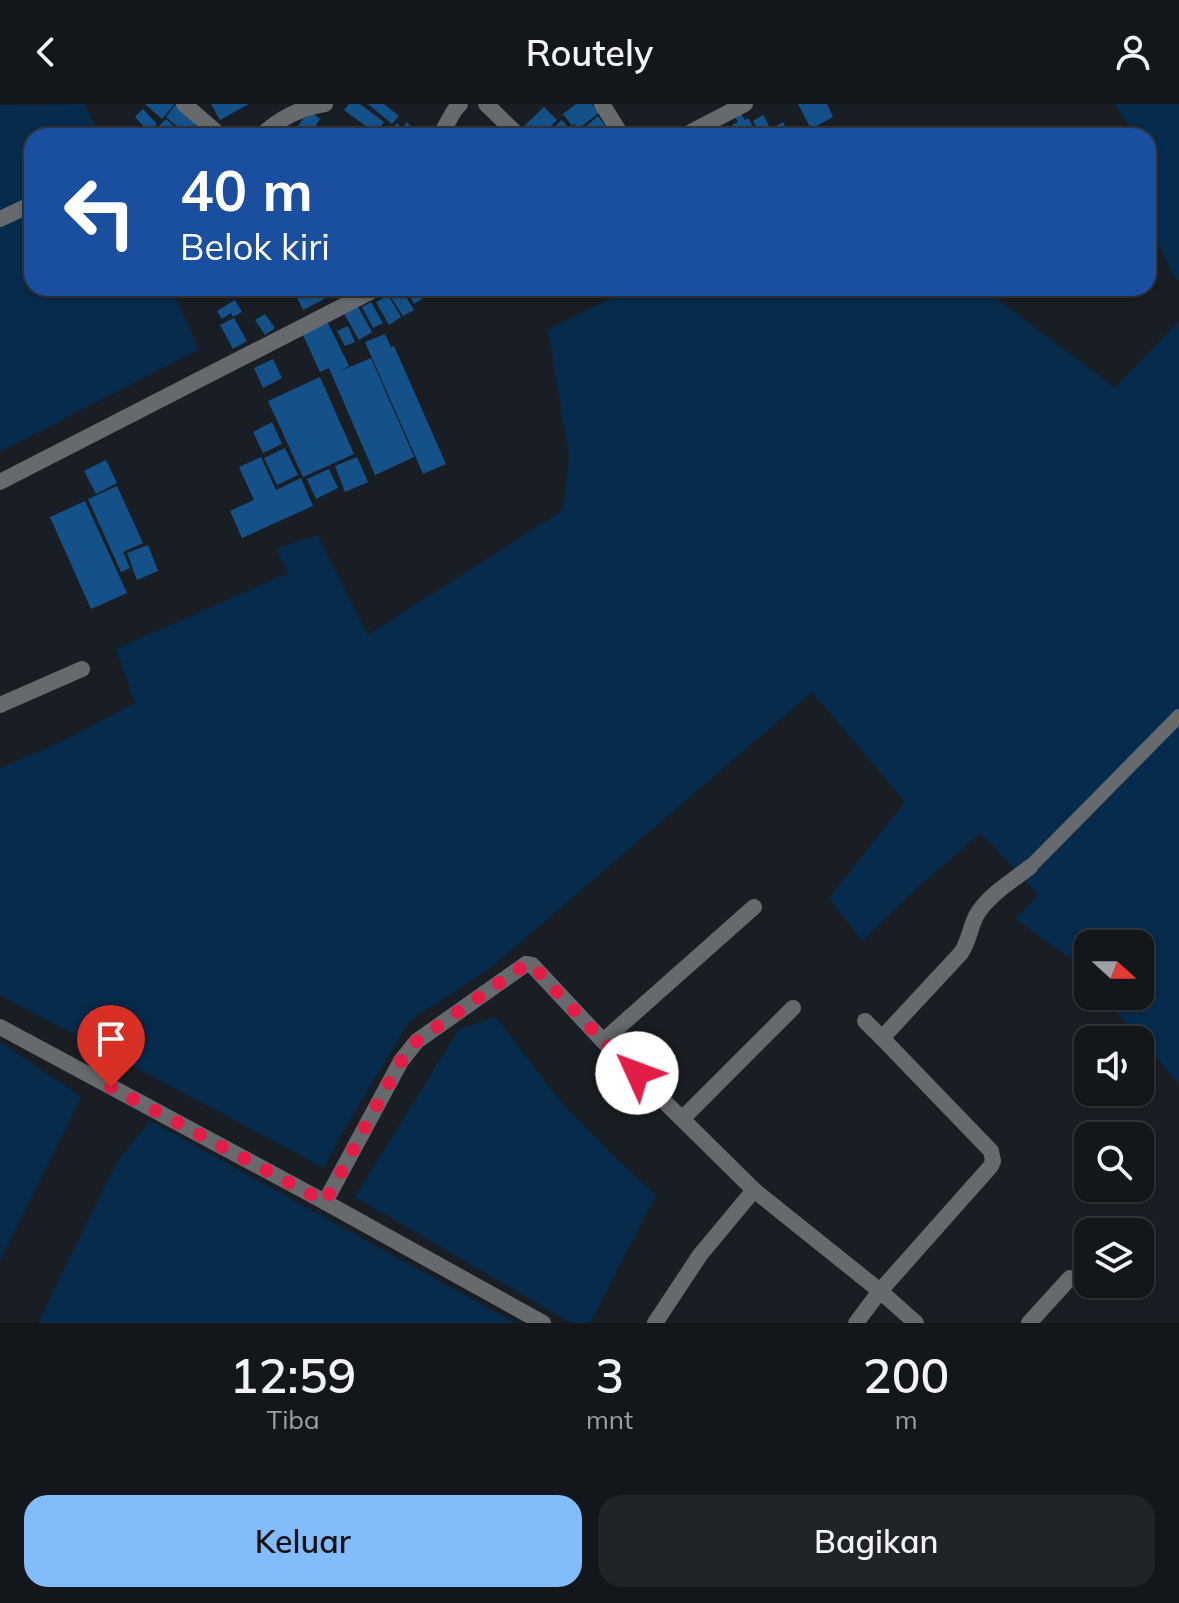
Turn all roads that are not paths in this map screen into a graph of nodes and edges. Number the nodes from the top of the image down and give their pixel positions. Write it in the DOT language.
graph roads {
  1 [pos="184,104"];
  2 [pos="325,104"];
  3 [pos="460,104"];
  4 [pos="486,104"];
  5 [pos="602,104"];
  6 [pos="745,104"];
  7 [pos="212,128"];
  8 [pos="270,128"];
  9 [pos="444,128"];
  10 [pos="511,128"];
  11 [pos="617,128"];
  12 [pos="698,128"];
  13 [pos="24,208"];
  14 [pos="0,219"];
  15 [pos="362,296"];
  16 [pos="0,482"];
  17 [pos="82,669"];
  18 [pos="0,705"];
  19 [pos="1179,716"];
  20 [pos="1030,867"];
  21 [pos="754,907"];
  22 [pos="793,1008"];
  23 [pos="865,1021"];
  24 [pos="0,1027"];
  25 [pos="882,1038"];
  26 [pos="603,1041"];
  27 [pos="682,1119"];
  28 [pos="754,1190"];
  29 [pos="325,1202"];
  30 [pos="1070,1278"];
  31 [pos="880,1291"];
  32 [pos="543,1323"];
  33 [pos="655,1323"];
  34 [pos="856,1323"];
  35 [pos="916,1323"];
  36 [pos="1029,1323"];
  1 -- 7 [label="street"];
  2 -- 8 [label="street"];
  3 -- 9 [label="street"];
  4 -- 10 [label="street"];
  5 -- 11 [label="street"];
  6 -- 12 [label="street"];
  13 -- 14 [label="street"];
  15 -- 16 [label="street"];
  17 -- 18 [label="street"];
  19 -- 20 [label="lane"];
  20 -- 25 [label="street"];
  21 -- 26 [label="street"];
  22 -- 27 [label="street"];
  23 -- 25 [label="street"];
  24 -- 29 [label="street"];
  25 -- 31 [label="street"];
  26 -- 27 [label="street"];
  26 -- 29 [label="street"];
  27 -- 28 [label="street"];
  28 -- 31 [label="street"];
  28 -- 33 [label="street"];
  29 -- 32 [label="street"];
  30 -- 36 [label="street"];
  31 -- 34 [label="street"];
  31 -- 35 [label="street"];
}
